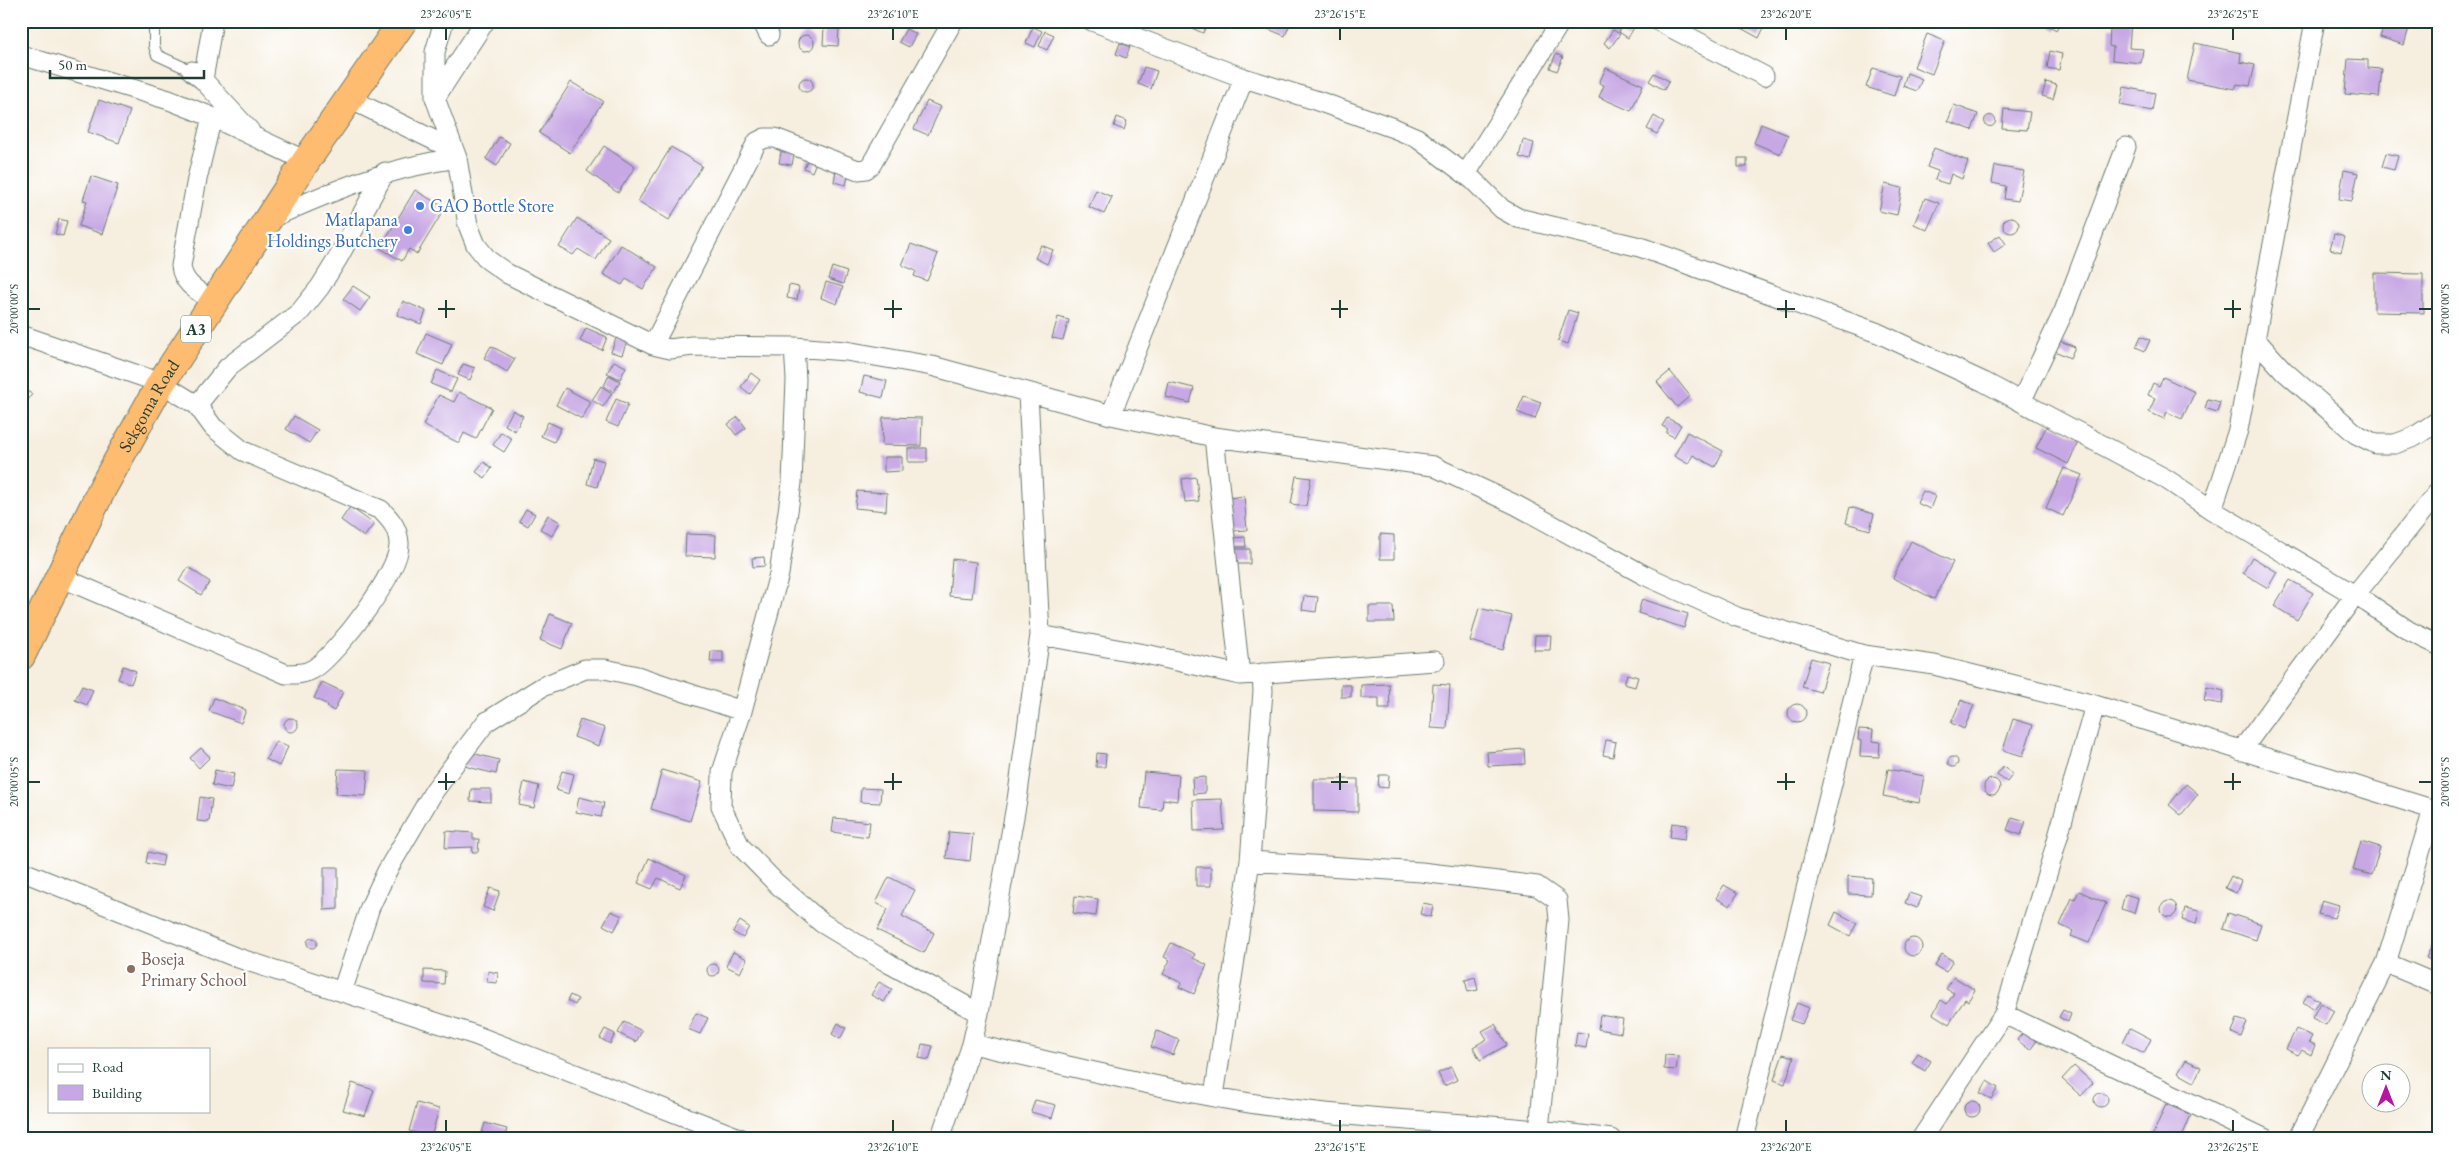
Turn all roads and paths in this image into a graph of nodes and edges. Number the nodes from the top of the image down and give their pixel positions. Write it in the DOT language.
graph roads {
  1 [pos="213,21"];
  2 [pos="403,21"];
  3 [pos="444,21"];
  4 [pos="485,21"];
  5 [pos="954,21"];
  6 [pos="1092,21"];
  7 [pos="1561,21"];
  8 [pos="1658,21"];
  9 [pos="2315,21"];
  10 [pos="154,26"];
  11 [pos="21,55"];
  12 [pos="197,75"];
  13 [pos="1764,76"];
  14 [pos="1244,78"];
  15 [pos="435,98"];
  16 [pos="350,99"];
  17 [pos="212,117"];
  18 [pos="256,137"];
  19 [pos="2126,146"];
  20 [pos="456,154"];
  21 [pos="306,161"];
  22 [pos="385,172"];
  23 [pos="1466,174"];
  24 [pos="268,219"];
  25 [pos="214,302"];
  26 [pos="21,335"];
  27 [pos="2256,340"];
  28 [pos="653,345"];
  29 [pos="794,347"];
  30 [pos="161,383"];
  31 [pos="1028,394"];
  32 [pos="2021,402"];
  33 [pos="196,405"];
  34 [pos="1111,415"];
  35 [pos="2438,421"];
  36 [pos="1214,437"];
  37 [pos="2438,492"];
  38 [pos="2212,510"];
  39 [pos="58,576"];
  40 [pos="2355,595"];
  41 [pos="1040,635"];
  42 [pos="2438,646"];
  43 [pos="1864,655"];
  44 [pos="21,656"];
  45 [pos="1435,661"];
  46 [pos="1262,673"];
  47 [pos="1240,675"];
  48 [pos="2095,705"];
  49 [pos="742,710"];
  50 [pos="2241,751"];
  51 [pos="2436,811"];
  52 [pos="1250,861"];
  53 [pos="21,871"];
  54 [pos="2386,963"];
  55 [pos="2438,985"];
  56 [pos="342,992"];
  57 [pos="980,1013"];
  58 [pos="2004,1014"];
  59 [pos="972,1044"];
  60 [pos="1214,1096"];
  61 [pos="1539,1130"];
  62 [pos="2244,1134"];
  63 [pos="1586,1137"];
  64 [pos="742,1139"];
  65 [pos="940,1139"];
  66 [pos="1611,1139"];
  67 [pos="1744,1139"];
  68 [pos="1921,1139"];
  69 [pos="2266,1139"];
  70 [pos="2298,1139"];
  1 -- 12 [label="street"];
  2 -- 16 [label="highway, Sekgoma Road / A3"];
  3 -- 15 [label="street"];
  4 -- 15 [label="street"];
  5 -- 28 [label="street"];
  6 -- 14 [label="street"];
  7 -- 23 [label="street"];
  8 -- 13 [label="street"];
  9 -- 27 [label="street"];
  10 -- 12 [label="lane"];
  11 -- 17 [label="street"];
  12 -- 18 [label="street"];
  14 -- 23 [label="street"];
  14 -- 34 [label="street"];
  15 -- 20 [label="street"];
  16 -- 20 [label="street"];
  16 -- 21 [label="highway, Sekgoma Road / A3"];
  17 -- 18 [label="street"];
  17 -- 25 [label="street"];
  18 -- 21 [label="street"];
  19 -- 32 [label="street"];
  20 -- 22 [label="street"];
  20 -- 28 [label="street"];
  21 -- 24 [label="highway, Sekgoma Road / A3"];
  22 -- 24 [label="street"];
  22 -- 33 [label="street"];
  23 -- 32 [label="street"];
  24 -- 25 [label="highway, Sekgoma Road / A3"];
  25 -- 30 [label="highway, Sekgoma Road / A3"];
  26 -- 30 [label="street"];
  27 -- 35 [label="street"];
  27 -- 38 [label="street"];
  28 -- 29 [label="street"];
  29 -- 31 [label="street"];
  29 -- 49 [label="street"];
  30 -- 33 [label="street"];
  30 -- 39 [label="highway, Sekgoma Road / A3"];
  31 -- 34 [label="street"];
  31 -- 41 [label="street"];
  32 -- 38 [label="street"];
  33 -- 39 [label="street"];
  34 -- 36 [label="street"];
  36 -- 43 [label="street"];
  36 -- 47 [label="street"];
  37 -- 40 [label="street"];
  38 -- 40 [label="street"];
  39 -- 44 [label="highway, Sekgoma Road / A3"];
  40 -- 42 [label="street"];
  40 -- 50 [label="street"];
  41 -- 47 [label="street"];
  41 -- 57 [label="street"];
  43 -- 48 [label="street"];
  43 -- 67 [label="street"];
  45 -- 46 [label="street"];
  46 -- 47 [label="street"];
  46 -- 52 [label="street"];
  48 -- 50 [label="street"];
  48 -- 58 [label="street"];
  49 -- 56 [label="street"];
  49 -- 57 [label="street"];
  50 -- 51 [label="street"];
  51 -- 54 [label="street"];
  52 -- 60 [label="street"];
  52 -- 61 [label="street"];
  53 -- 56 [label="street"];
  54 -- 55 [label="street"];
  54 -- 70 [label="street"];
  56 -- 64 [label="street"];
  57 -- 59 [label="street"];
  58 -- 62 [label="street"];
  58 -- 68 [label="street"];
  59 -- 60 [label="street"];
  59 -- 65 [label="street"];
  60 -- 61 [label="street"];
  61 -- 63 [label="street"];
  62 -- 69 [label="street"];
  63 -- 66 [label="street"];
}
